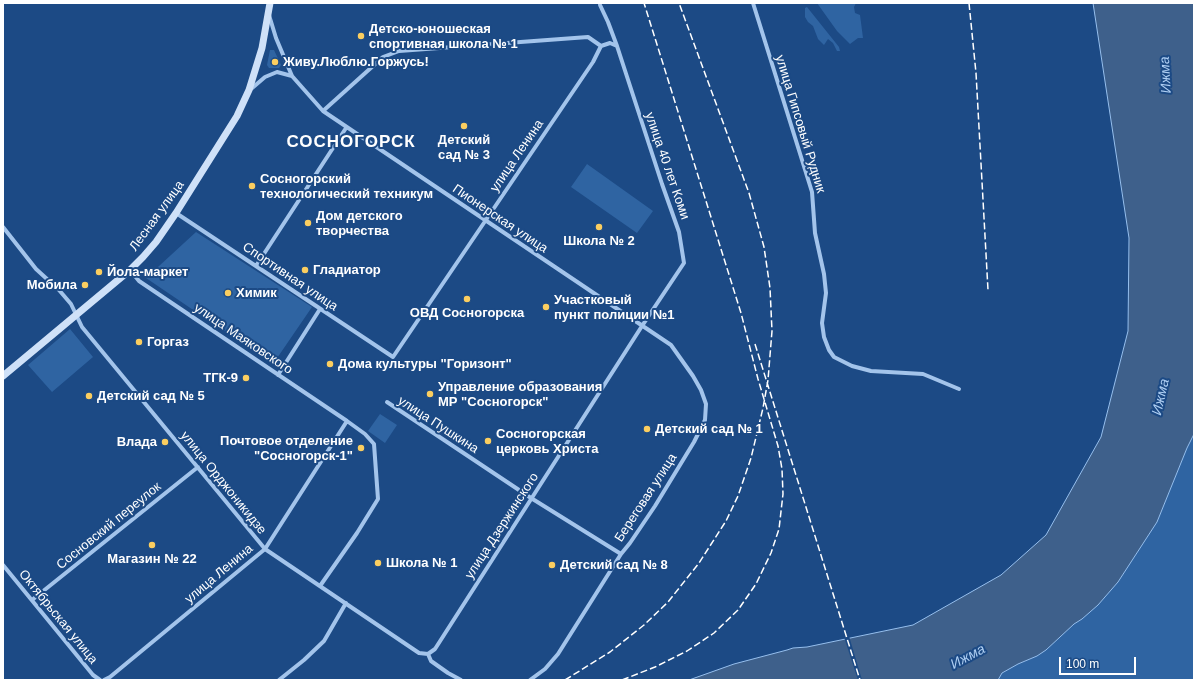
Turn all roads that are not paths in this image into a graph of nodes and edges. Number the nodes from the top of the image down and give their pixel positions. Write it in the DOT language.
graph roads {
  1 [pos="270,3"];
  2 [pos="753,3"];
  3 [pos="600,5"];
  4 [pos="268,13"];
  5 [pos="601,46"];
  6 [pos="617,46"];
  7 [pos="292,76"];
  8 [pos="249,90"];
  9 [pos="323,111"];
  10 [pos="346,128"];
  11 [pos="176,213"];
  12 [pos="484,221"];
  13 [pos="3,227"];
  14 [pos="256,266"];
  15 [pos="130,270"];
  16 [pos="320,309"];
  17 [pos="76,315"];
  18 [pos="642,326"];
  19 [pos="393,357"];
  20 [pos="278,375"];
  21 [pos="3,376"];
  22 [pos="959,389"];
  23 [pos="387,402"];
  24 [pos="347,421"];
  25 [pos="198,467"];
  26 [pos="531,498"];
  27 [pos="265,549"];
  28 [pos="621,554"];
  29 [pos="3,565"];
  30 [pos="320,586"];
  31 [pos="32,600"];
  32 [pos="346,603"];
  33 [pos="428,654"];
  34 [pos="100,680"];
  35 [pos="104,680"];
  36 [pos="280,680"];
  37 [pos="461,680"];
  38 [pos="530,680"];
  1 -- 4 [label="main road, Лесная улица"];
  2 -- 22 [label="street, улица Гипсовый Рудник"];
  3 -- 6 [label="street, улица 40 лет Коми"];
  4 -- 7 [label="street, Пионерская улица"];
  4 -- 8 [label="main road, Лесная улица"];
  5 -- 6 [label="street"];
  5 -- 9 [label="street"];
  5 -- 12 [label="street, улица Ленина"];
  6 -- 18 [label="street, улица 40 лет Коми"];
  7 -- 8 [label="street"];
  7 -- 9 [label="street, Пионерская улица"];
  8 -- 11 [label="main road, Лесная улица"];
  9 -- 10 [label="street, Пионерская улица"];
  10 -- 12 [label="street, Пионерская улица"];
  10 -- 14 [label="street"];
  11 -- 14 [label="street, Спортивная улица"];
  11 -- 15 [label="main road, Лесная улица"];
  12 -- 18 [label="street, Пионерская улица"];
  12 -- 19 [label="street, улица Ленина"];
  13 -- 17 [label="street, улица Орджоникидзе"];
  14 -- 16 [label="street, Спортивная улица"];
  15 -- 17 [label="main road, Лесная улица"];
  15 -- 20 [label="street, улица Маяковского"];
  16 -- 19 [label="street, Спортивная улица"];
  16 -- 20 [label="street"];
  17 -- 21 [label="main road, Лесная улица"];
  17 -- 25 [label="street, улица Орджоникидзе"];
  18 -- 26 [label="street, улица Дзержинского"];
  18 -- 28 [label="street, Береговая улица"];
  20 -- 24 [label="street, улица Маяковского"];
  23 -- 26 [label="street, улица Пушкина"];
  24 -- 27 [label="street, улица Ленина"];
  24 -- 30 [label="street, улица Маяковского"];
  25 -- 27 [label="street, улица Орджоникидзе"];
  25 -- 31 [label="street, Сосновский переулок"];
  26 -- 28 [label="street, улица Пушкина"];
  26 -- 33 [label="street, улица Дзержинского"];
  27 -- 30 [label="street, улица Орджоникидзе"];
  27 -- 35 [label="street, улица Ленина"];
  28 -- 38 [label="street, Береговая улица"];
  29 -- 31 [label="street, Октябрьская улица"];
  30 -- 32 [label="street, улица Орджоникидзе"];
  31 -- 34 [label="street, Октябрьская улица"];
  32 -- 33 [label="street, улица Орджоникидзе"];
  32 -- 36 [label="street"];
  33 -- 37 [label="street"];
}
